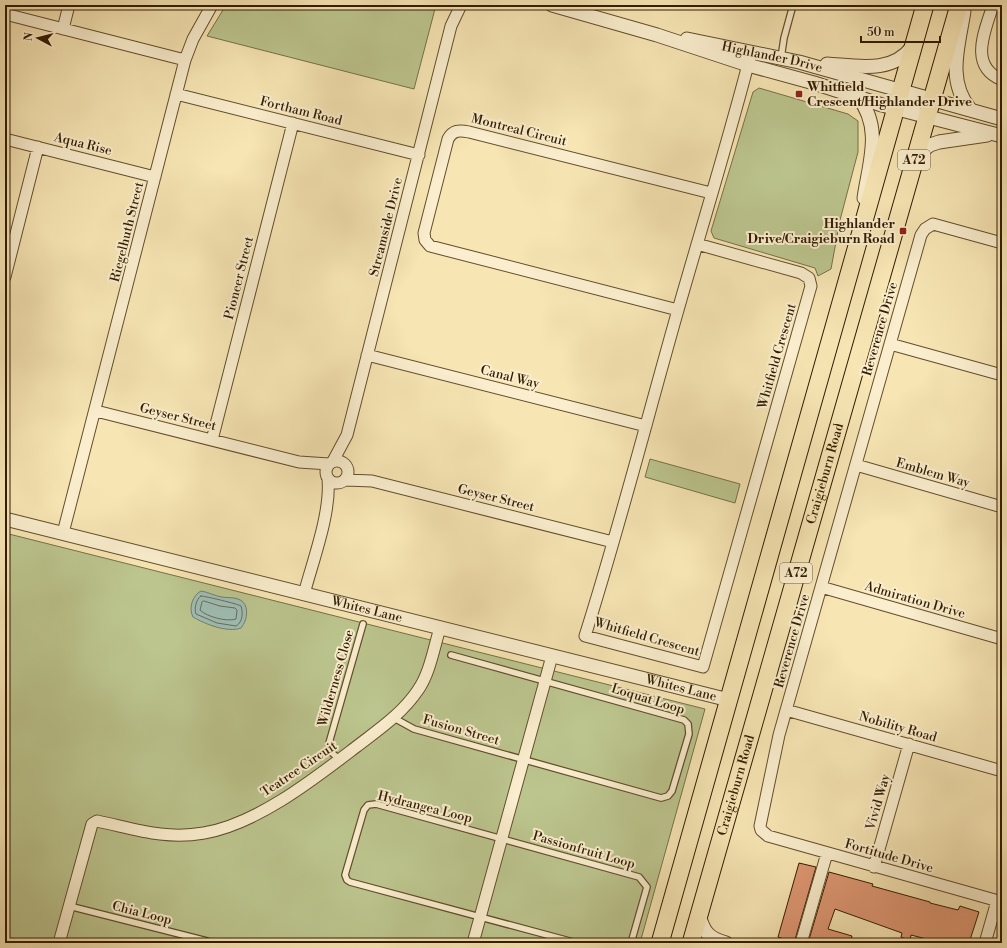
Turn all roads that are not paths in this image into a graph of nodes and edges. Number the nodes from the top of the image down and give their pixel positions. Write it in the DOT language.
graph roads {
  1 [pos="69,5"];
  2 [pos="212,5"];
  3 [pos="452,5"];
  4 [pos="461,5"];
  5 [pos="552,5"];
  6 [pos="794,5"];
  7 [pos="925,5"];
  8 [pos="959,5"];
  9 [pos="965,5"];
  10 [pos="993,5"];
  11 [pos="5,14"];
  12 [pos="451,26"];
  13 [pos="63,29"];
  14 [pos="657,35"];
  15 [pos="914,45"];
  16 [pos="751,51"];
  17 [pos="781,58"];
  18 [pos="185,60"];
  19 [pos="799,62"];
  20 [pos="748,65"];
  21 [pos="1002,80"];
  22 [pos="902,90"];
  23 [pos="176,94"];
  24 [pos="858,97"];
  25 [pos="932,98"];
  26 [pos="897,108"];
  27 [pos="970,109"];
  28 [pos="928,117"];
  29 [pos="1002,120"];
  30 [pos="293,123"];
  31 [pos="997,135"];
  32 [pos="5,139"];
  33 [pos="38,148"];
  34 [pos="419,155"];
  35 [pos="915,157"];
  36 [pos="155,177"];
  37 [pos="711,193"];
  38 [pos="1002,243"];
  39 [pos="697,244"];
  40 [pos="854,256"];
  41 [pos="7,263"];
  42 [pos="5,277"];
  43 [pos="678,310"];
  44 [pos="890,344"];
  45 [pos="367,355"];
  46 [pos="1002,375"];
  47 [pos="96,411"];
  48 [pos="646,426"];
  49 [pos="347,435"];
  50 [pos="212,440"];
  51 [pos="299,462"];
  52 [pos="331,462"];
  53 [pos="856,465"];
  54 [pos="346,474"];
  55 [pos="327,477"];
  56 [pos="1002,507"];
  57 [pos="326,510"];
  58 [pos="5,519"];
  59 [pos="63,533"];
  60 [pos="612,542"];
  61 [pos="821,587"];
  62 [pos="304,594"];
  63 [pos="363,624"];
  64 [pos="440,628"];
  65 [pos="1002,639"];
  66 [pos="451,655"];
  67 [pos="552,656"];
  68 [pos="545,681"];
  69 [pos="729,700"];
  70 [pos="786,710"];
  71 [pos="394,718"];
  72 [pos="909,744"];
  73 [pos="339,760"];
  74 [pos="524,760"];
  75 [pos="1002,771"];
  76 [pos="768,836"];
  77 [pos="501,838"];
  78 [pos="827,853"];
  79 [pos="874,867"];
  80 [pos="1000,902"];
  81 [pos="69,906"];
  82 [pos="699,915"];
  83 [pos="480,917"];
  84 [pos="721,942"];
  85 [pos="59,943"];
  86 [pos="208,943"];
  87 [pos="473,943"];
  88 [pos="577,943"];
  89 [pos="631,943"];
  90 [pos="660,943"];
  91 [pos="691,943"];
  92 [pos="699,943"];
  93 [pos="801,943"];
  94 [pos="985,943"];
  1 -- 13 [label="street"];
  2 -- 18 [label="street, Riegelhuth Street"];
  3 -- 12 [label="street, Streamside Drive"];
  4 -- 12 [label="street, Streamside Drive"];
  5 -- 14 [label="street, Highlander Drive"];
  6 -- 17 [label="lane"];
  7 -- 15 [label="main road, A72"];
  8 -- 25 [label="main road, Craigieburn Road / A72"];
  9 -- 27 [label="street"];
  10 -- 21 [label="street"];
  11 -- 13 [label="street"];
  12 -- 34 [label="street, Streamside Drive"];
  13 -- 18 [label="street"];
  14 -- 16 [label="street, Highlander Drive"];
  14 -- 20 [label="street, Highlander Drive"];
  15 -- 19 [label="street"];
  15 -- 22 [label="main road, A72"];
  16 -- 17 [label="street, Highlander Drive"];
  16 -- 20 [label="street, Whitfield Crescent"];
  17 -- 19 [label="street, Highlander Drive"];
  18 -- 23 [label="street, Riegelhuth Street"];
  19 -- 22 [label="street, Highlander Drive"];
  20 -- 24 [label="street, Highlander Drive"];
  20 -- 37 [label="street, Whitfield Crescent"];
  22 -- 25 [label="street, Highlander Drive"];
  22 -- 26 [label="main road, A72"];
  23 -- 30 [label="street, Fortham Road"];
  23 -- 36 [label="street, Riegelhuth Street"];
  24 -- 26 [label="street, Highlander Drive"];
  24 -- 40 [label="street"];
  25 -- 27 [label="street, Highlander Drive"];
  25 -- 28 [label="main road, Craigieburn Road / A72"];
  26 -- 28 [label="street, Highlander Drive"];
  26 -- 40 [label="main road, A72"];
  27 -- 29 [label="street, Highlander Drive"];
  28 -- 31 [label="street, Highlander Drive"];
  28 -- 35 [label="main road, Craigieburn Road / A72"];
  30 -- 34 [label="street, Fortham Road"];
  30 -- 50 [label="street, Pioneer Street"];
  31 -- 35 [label="street"];
  32 -- 33 [label="street, Aqua Rise"];
  33 -- 36 [label="street, Aqua Rise"];
  33 -- 41 [label="street"];
  34 -- 45 [label="street, Streamside Drive"];
  35 -- 82 [label="main road, Craigieburn Road / A72"];
  36 -- 47 [label="street, Riegelhuth Street"];
  37 -- 39 [label="street, Whitfield Crescent"];
  37 -- 43 [label="street, Montreal Circuit"];
  38 -- 44 [label="street, Reverence Drive"];
  39 -- 43 [label="street, Whitfield Crescent"];
  39 -- 60 [label="street, Whitfield Crescent"];
  40 -- 69 [label="main road, A72"];
  41 -- 42 [label="street"];
  43 -- 48 [label="street, Whitfield Crescent"];
  44 -- 46 [label="street"];
  44 -- 53 [label="street, Reverence Drive"];
  45 -- 48 [label="street, Canal Way"];
  45 -- 49 [label="street, Streamside Drive"];
  47 -- 50 [label="street, Geyser Street"];
  47 -- 59 [label="street, Riegelhuth Street"];
  48 -- 60 [label="street, Whitfield Crescent"];
  49 -- 52 [label="street, Streamside Drive"];
  49 -- 54 [label="street, Streamside Drive"];
  50 -- 51 [label="street, Geyser Street"];
  51 -- 52 [label="street, Geyser Street"];
  51 -- 55 [label="street, Geyser Street"];
  52 -- 54 [label="street"];
  52 -- 55 [label="street"];
  53 -- 56 [label="street, Emblem Way"];
  53 -- 61 [label="street, Reverence Drive"];
  54 -- 55 [label="street"];
  54 -- 57 [label="street, Streamside Drive"];
  54 -- 60 [label="street, Geyser Street"];
  55 -- 57 [label="street, Streamside Drive"];
  57 -- 62 [label="street, Streamside Drive"];
  58 -- 59 [label="street, Whites Lane"];
  59 -- 62 [label="street, Whites Lane"];
  61 -- 65 [label="street, Admiration Drive"];
  61 -- 70 [label="street, Reverence Drive"];
  62 -- 64 [label="street, Whites Lane"];
  63 -- 73 [label="lane, Wilderness Close"];
  64 -- 67 [label="street, Whites Lane"];
  64 -- 71 [label="street, Teatree Circuit"];
  66 -- 68 [label="lane"];
  67 -- 68 [label="street"];
  67 -- 69 [label="street, Whites Lane"];
  68 -- 74 [label="street"];
  68 -- 74 [label="lane, Loquat Loop"];
  69 -- 90 [label="main road, A72"];
  70 -- 72 [label="street, Nobility Road"];
  70 -- 76 [label="street, Reverence Drive"];
  71 -- 73 [label="street, Teatree Circuit"];
  71 -- 74 [label="lane, Fusion Street"];
  72 -- 75 [label="street, Nobility Road"];
  72 -- 79 [label="street, Vivid Way"];
  73 -- 81 [label="street, Teatree Circuit"];
  74 -- 77 [label="street"];
  76 -- 78 [label="street, Fortitude Drive"];
  77 -- 83 [label="street"];
  77 -- 83 [label="lane, Hydrangea Loop"];
  77 -- 89 [label="lane, Passionfruit Loop"];
  78 -- 79 [label="street, Fortitude Drive"];
  78 -- 93 [label="street"];
  79 -- 80 [label="street, Fortitude Drive"];
  80 -- 94 [label="street"];
  81 -- 85 [label="street, Teatree Circuit"];
  81 -- 86 [label="lane, Chia Loop"];
  82 -- 84 [label="street"];
  82 -- 91 [label="main road, Craigieburn Road / A72"];
  83 -- 87 [label="street"];
  83 -- 88 [label="lane"];
  84 -- 92 [label="street"];
}
